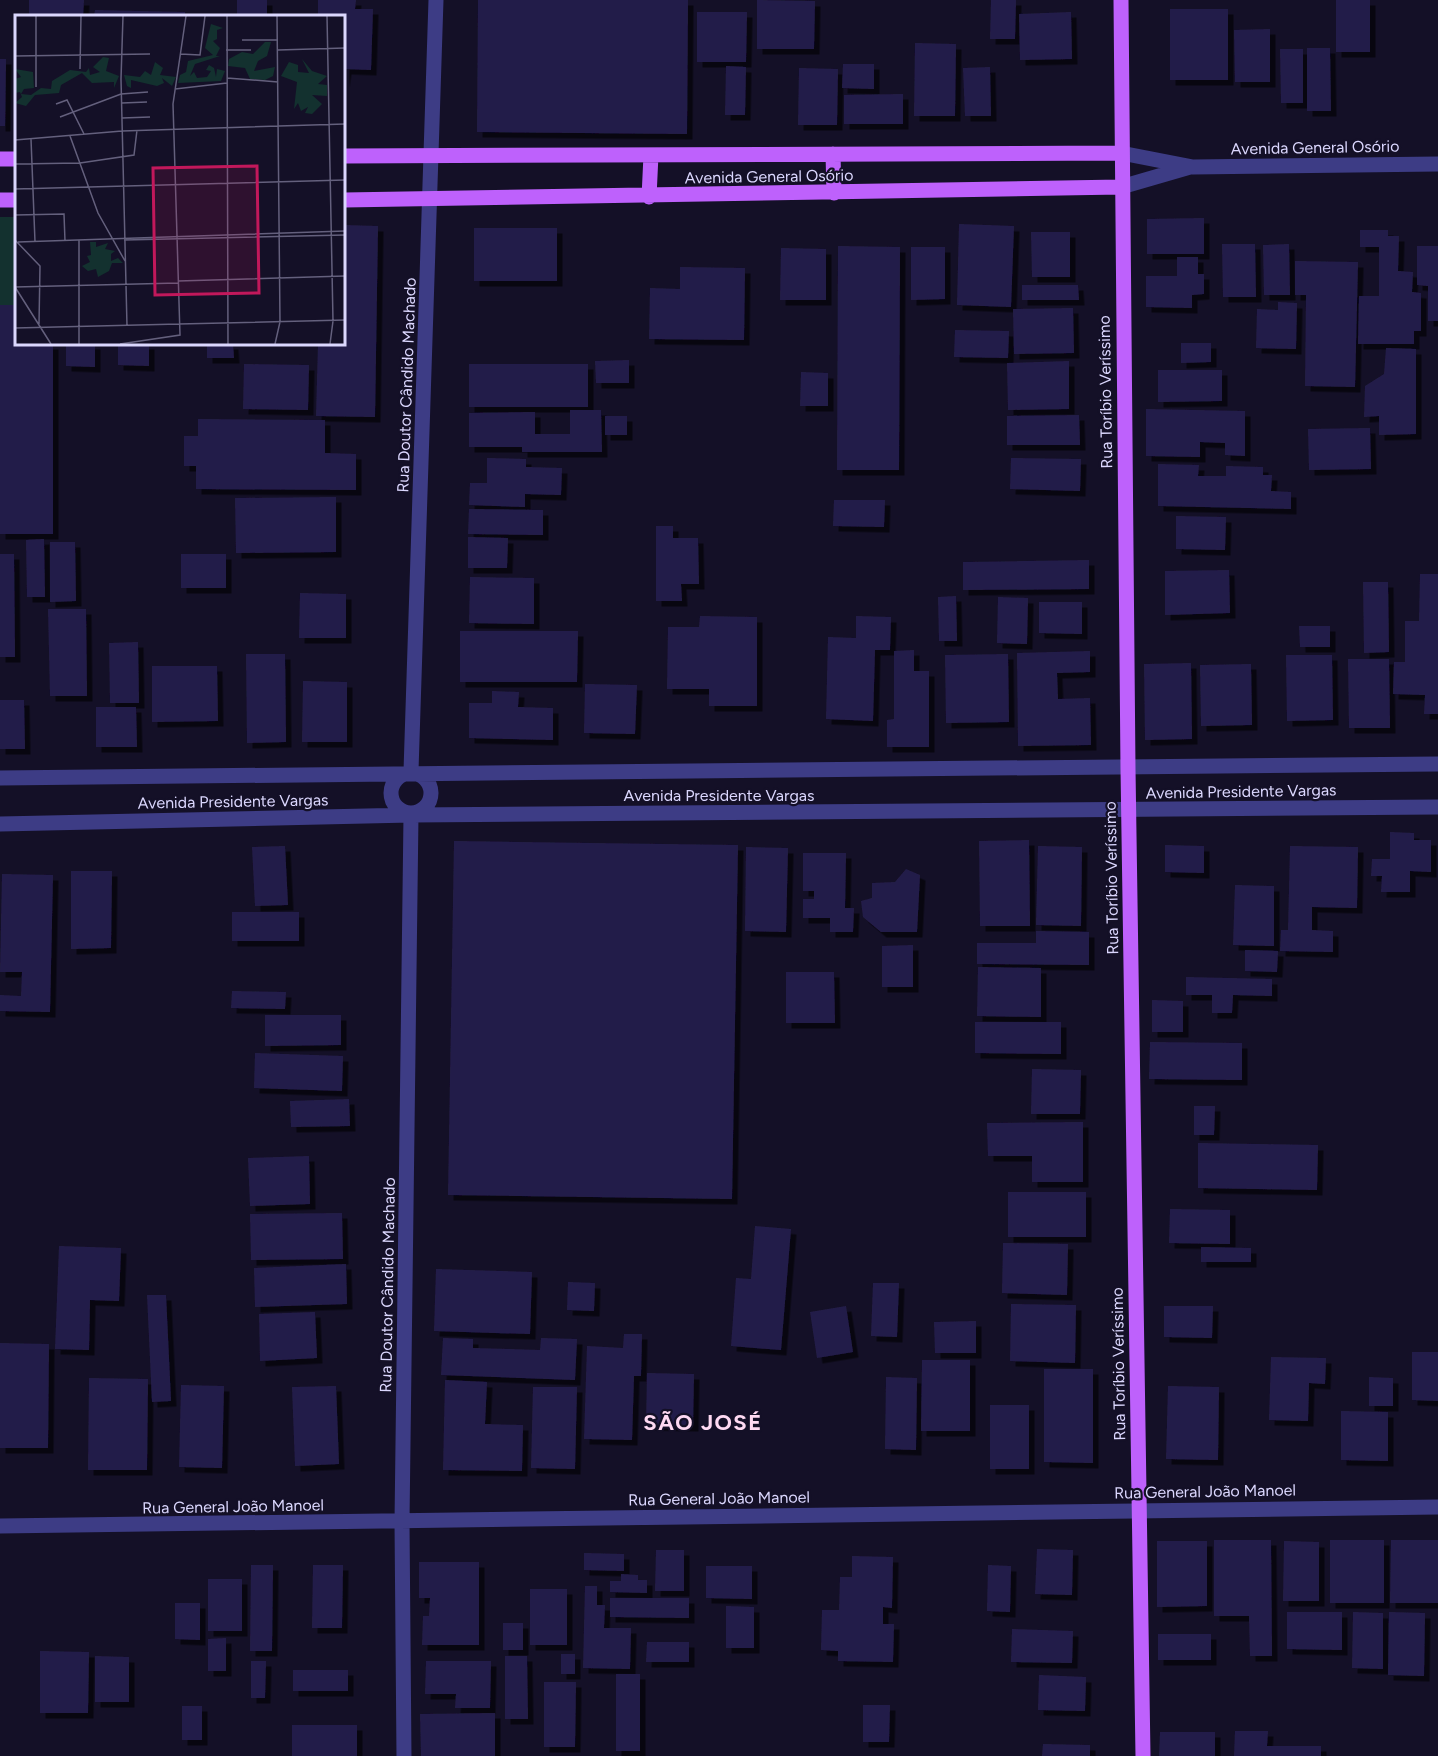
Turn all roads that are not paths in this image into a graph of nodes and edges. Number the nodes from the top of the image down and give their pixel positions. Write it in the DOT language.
graph roads {
  1 [pos="436,0"];
  2 [pos="1121,0"];
  3 [pos="1121,153"];
  4 [pos="833,154"];
  5 [pos="651,155"];
  6 [pos="345,156"];
  7 [pos="431,156"];
  8 [pos="1438,164"];
  9 [pos="1192,166"];
  10 [pos="1121,187"];
  11 [pos="834,193"];
  12 [pos="649,196"];
  13 [pos="345,200"];
  14 [pos="430,200"];
  15 [pos="1438,764"];
  16 [pos="1128,768"];
  17 [pos="411,771"];
  18 [pos="0,778"];
  19 [pos="1438,807"];
  20 [pos="1129,810"];
  21 [pos="411,815"];
  22 [pos="0,824"];
  23 [pos="1438,1507"];
  24 [pos="1138,1509"];
  25 [pos="402,1521"];
  26 [pos="0,1526"];
  27 [pos="404,1756"];
  28 [pos="1143,1756"];
  1 -- 7 [label="street, Rua Doutor Cândido Machado"];
  2 -- 3 [label="main road, Rua Toríbio Veríssimo"];
  3 -- 4 [label="main road, Avenida General Osório"];
  3 -- 9 [label="street, Avenida General Osório"];
  3 -- 10 [label="main road, Rua Toríbio Veríssimo"];
  4 -- 5 [label="main road, Avenida General Osório"];
  4 -- 11 [label="main road"];
  5 -- 7 [label="main road, Avenida General Osório"];
  5 -- 12 [label="main road"];
  6 -- 7 [label="main road, Avenida General Osório"];
  7 -- 14 [label="street, Rua Doutor Cândido Machado"];
  8 -- 9 [label="street, Avenida General Osório"];
  9 -- 10 [label="street, Avenida General Osório"];
  10 -- 11 [label="main road, Avenida General Osório"];
  10 -- 16 [label="main road, Rua Toríbio Veríssimo"];
  11 -- 12 [label="main road, Avenida General Osório"];
  12 -- 14 [label="main road, Avenida General Osório"];
  13 -- 14 [label="main road, Avenida General Osório"];
  14 -- 17 [label="street, Rua Doutor Cândido Machado"];
  15 -- 16 [label="street, Avenida Presidente Vargas"];
  16 -- 17 [label="street, Avenida Presidente Vargas"];
  16 -- 20 [label="main road, Rua Toríbio Veríssimo"];
  17 -- 18 [label="street, Avenida Presidente Vargas"];
  17 -- 21 [label="street"];
  17 -- 21 [label="street"];
  19 -- 20 [label="street, Avenida Presidente Vargas"];
  20 -- 21 [label="street, Avenida Presidente Vargas"];
  20 -- 24 [label="main road, Rua Toríbio Veríssimo"];
  21 -- 22 [label="street, Avenida Presidente Vargas"];
  21 -- 25 [label="street, Rua Doutor Cândido Machado"];
  23 -- 24 [label="street, Rua General João Manoel"];
  24 -- 25 [label="street, Rua General João Manoel"];
  24 -- 28 [label="main road, Rua Toríbio Veríssimo"];
  25 -- 26 [label="street, Rua General João Manoel"];
  25 -- 27 [label="street, Rua Doutor Cândido Machado"];
}
